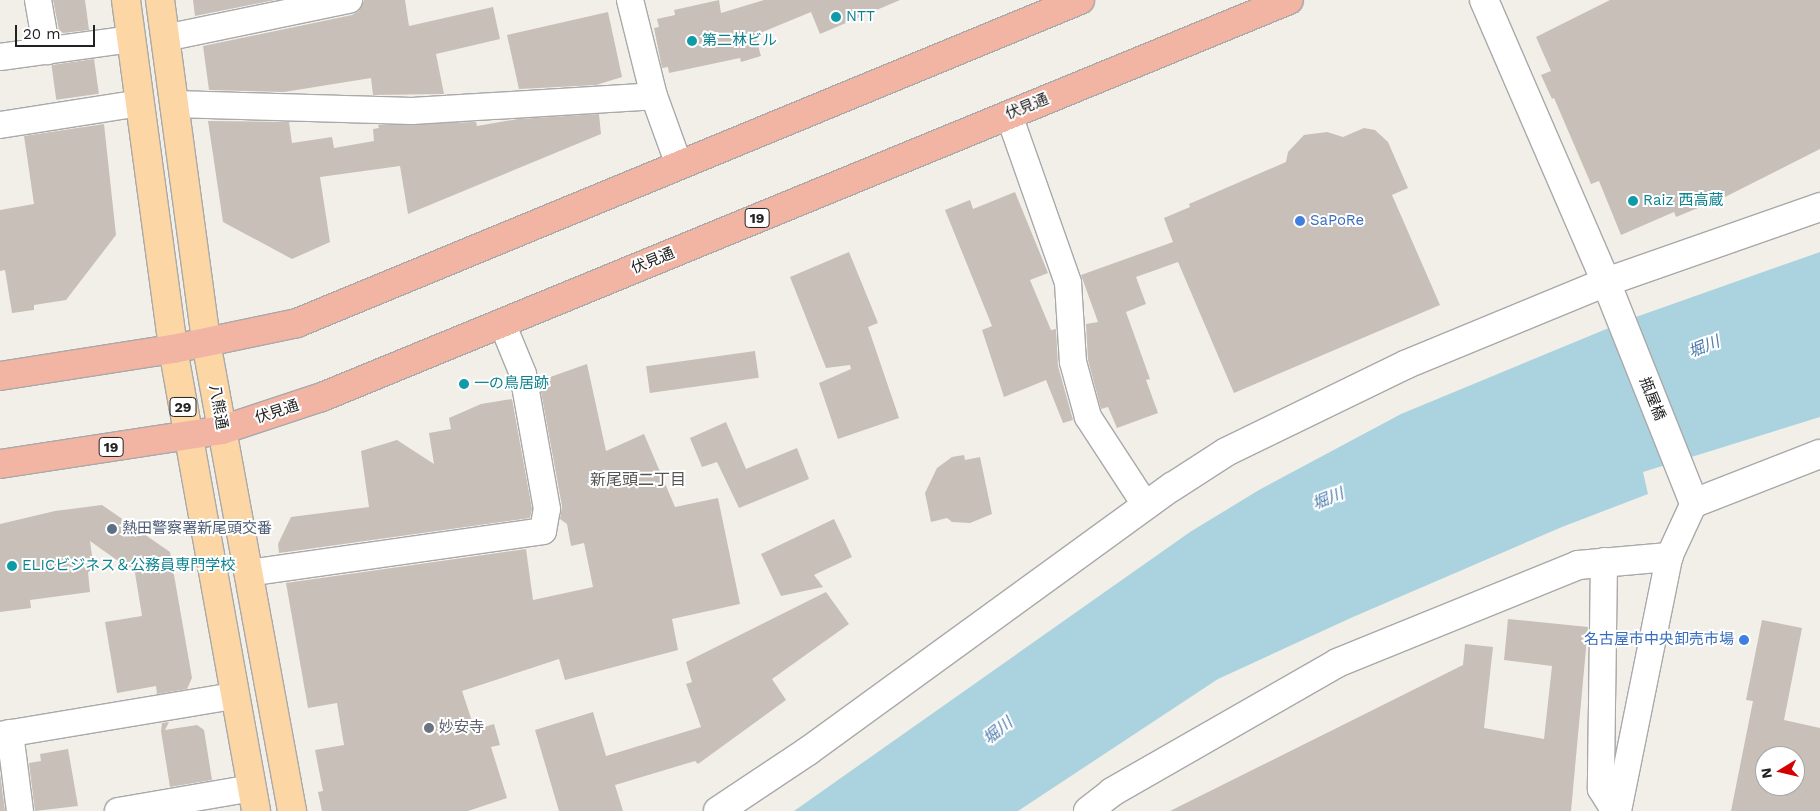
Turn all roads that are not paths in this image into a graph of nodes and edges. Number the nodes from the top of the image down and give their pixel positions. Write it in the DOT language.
graph roads {
  1 [pos="38,0"];
  2 [pos="126,0"];
  3 [pos="160,0"];
  4 [pos="349,0"];
  5 [pos="630,0"];
  6 [pos="1080,0"];
  7 [pos="1289,0"];
  8 [pos="1484,0"];
  9 [pos="165,38"];
  10 [pos="131,39"];
  11 [pos="47,50"];
  12 [pos="0,57"];
  13 [pos="654,96"];
  14 [pos="140,103"];
  15 [pos="174,104"];
  16 [pos="1010,115"];
  17 [pos="0,125"];
  18 [pos="679,165"];
  19 [pos="1820,207"];
  20 [pos="1610,293"];
  21 [pos="502,323"];
  22 [pos="206,342"];
  23 [pos="173,349"];
  24 [pos="0,376"];
  25 [pos="222,430"];
  26 [pos="188,436"];
  27 [pos="1820,454"];
  28 [pos="0,464"];
  29 [pos="1692,498"];
  30 [pos="1146,506"];
  31 [pos="1669,556"];
  32 [pos="1604,561"];
  33 [pos="248,573"];
  34 [pos="234,696"];
  35 [pos="5,734"];
  36 [pos="254,799"];
  37 [pos="20,811"];
  38 [pos="118,811"];
  39 [pos="292,811"];
  40 [pos="718,811"];
  41 [pos="1088,811"];
  42 [pos="1616,811"];
  1 -- 11 [label="street"];
  2 -- 10 [label="main road, 29"];
  3 -- 9 [label="main road, 八熊通 / 29"];
  4 -- 9 [label="street"];
  5 -- 13 [label="street"];
  6 -- 18 [label="highway"];
  7 -- 16 [label="highway, 伏見通 / 19"];
  8 -- 20 [label="street, 瓶屋橋"];
  9 -- 15 [label="main road, 八熊通 / 29"];
  10 -- 11 [label="street"];
  10 -- 14 [label="main road, 29"];
  11 -- 12 [label="street"];
  13 -- 15 [label="street"];
  13 -- 18 [label="street"];
  14 -- 17 [label="street"];
  14 -- 23 [label="main road, 29"];
  15 -- 22 [label="main road, 八熊通 / 29"];
  16 -- 21 [label="highway, 伏見通 / 19"];
  16 -- 30 [label="street"];
  18 -- 22 [label="highway"];
  19 -- 20 [label="street"];
  20 -- 29 [label="street, 瓶屋橋"];
  20 -- 30 [label="street"];
  21 -- 25 [label="highway, 伏見通 / 19"];
  21 -- 33 [label="street"];
  22 -- 23 [label="highway"];
  22 -- 25 [label="main road, 八熊通 / 29"];
  23 -- 24 [label="highway"];
  23 -- 26 [label="main road, 29"];
  25 -- 26 [label="highway, 伏見通 / 19"];
  25 -- 33 [label="main road, 八熊通 / 29"];
  26 -- 28 [label="highway, 伏見通 / 19"];
  26 -- 34 [label="main road, 29"];
  27 -- 29 [label="street"];
  29 -- 31 [label="street"];
  30 -- 40 [label="street"];
  31 -- 32 [label="street"];
  31 -- 42 [label="street"];
  32 -- 41 [label="street"];
  32 -- 42 [label="street"];
  33 -- 39 [label="main road, 八熊通 / 29"];
  34 -- 35 [label="street"];
  34 -- 36 [label="main road, 29"];
  35 -- 37 [label="street"];
  36 -- 38 [label="street"];
}
